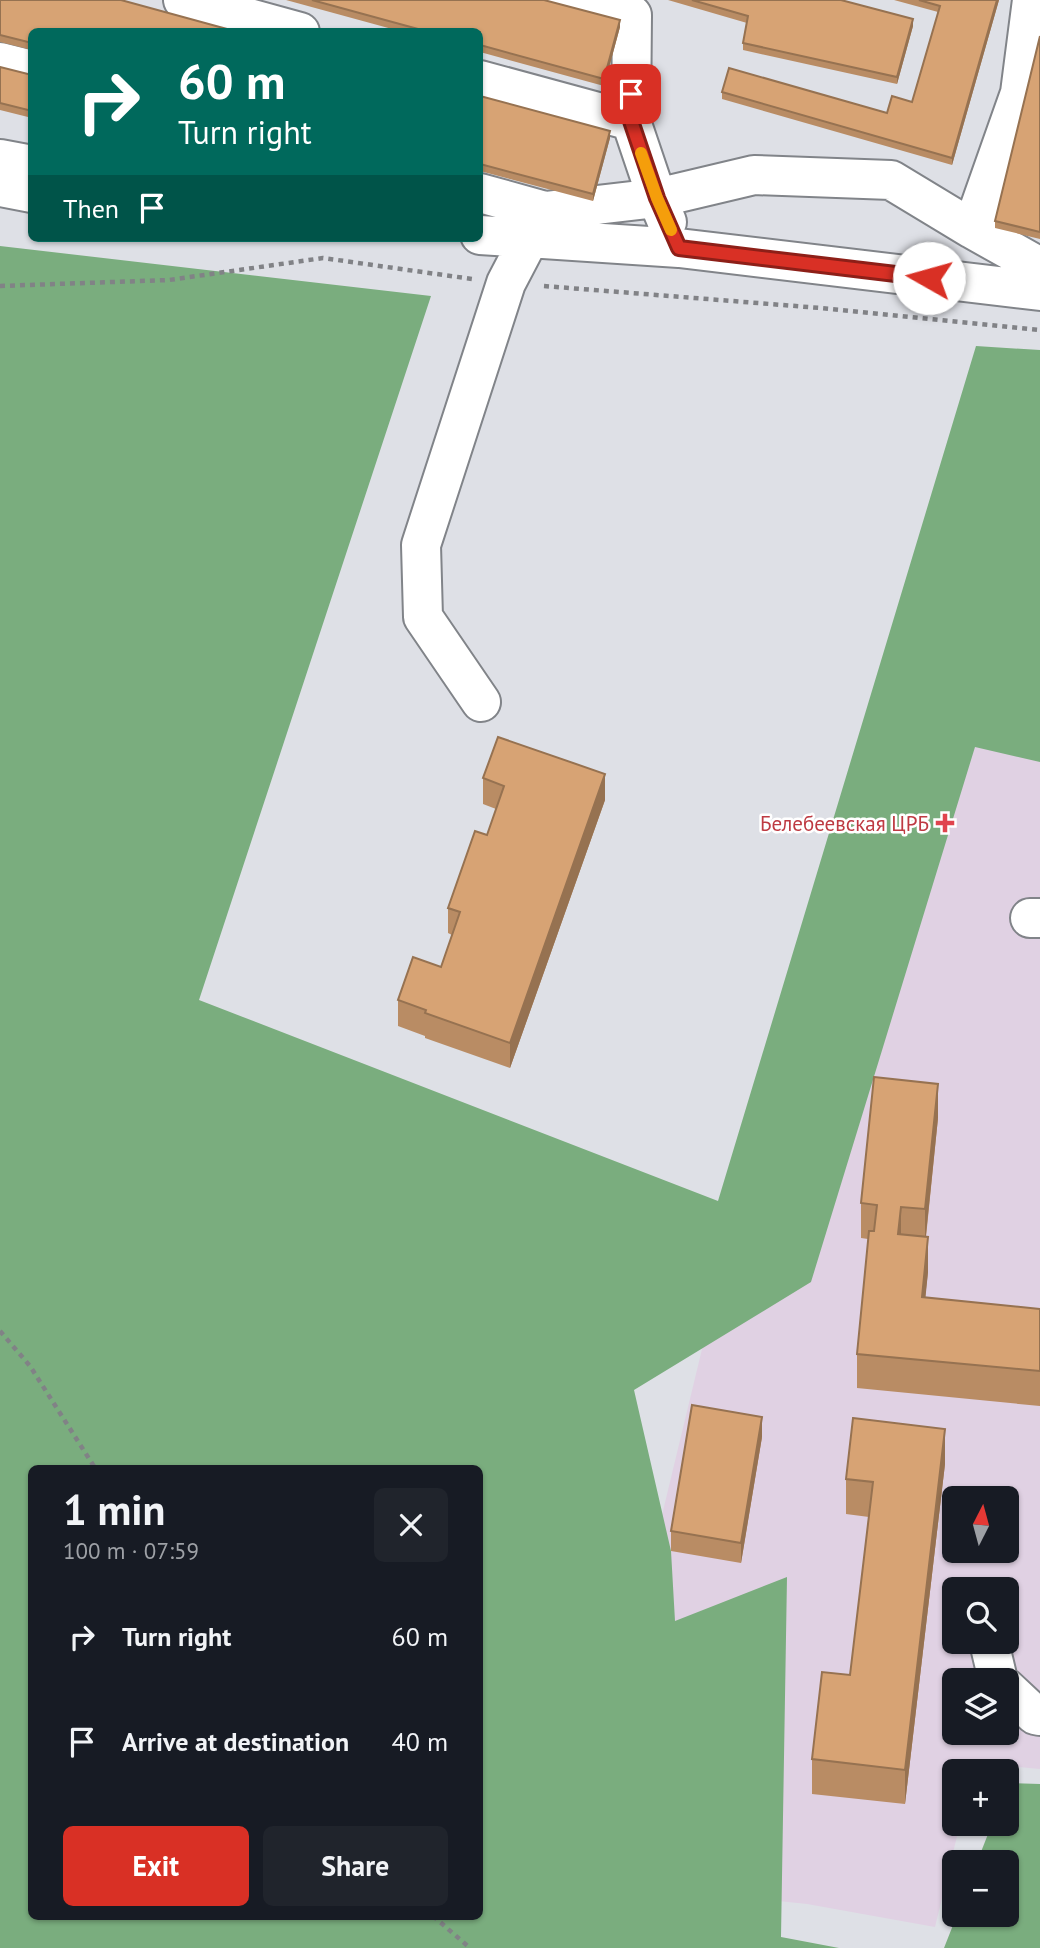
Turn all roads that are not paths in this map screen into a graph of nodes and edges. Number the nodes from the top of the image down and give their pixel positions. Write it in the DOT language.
graph roads {
  1 [pos="183,0"];
  2 [pos="563,0"];
  3 [pos="1032,0"];
  4 [pos="285,28"];
  5 [pos="0,62"];
  6 [pos="28,69"];
  7 [pos="483,81"];
  8 [pos="631,121"];
  9 [pos="0,159"];
  10 [pos="28,164"];
  11 [pos="0,187"];
  12 [pos="28,193"];
  13 [pos="483,194"];
  14 [pos="657,198"];
  15 [pos="972,229"];
  16 [pos="483,235"];
  17 [pos="529,239"];
  18 [pos="679,248"];
  19 [pos="1040,267"];
  20 [pos="1040,291"];
  21 [pos="481,702"];
  22 [pos="1019,1700"];
  23 [pos="1040,1716"];
  1 -- 4 [label="lane"];
  2 -- 8 [label="lane"];
  3 -- 15 [label="lane"];
  5 -- 6 [label="lane"];
  7 -- 8 [label="lane"];
  8 -- 14 [label="lane"];
  9 -- 10 [label="lane"];
  11 -- 12 [label="lane"];
  13 -- 14 [label="lane"];
  14 -- 15 [label="lane"];
  14 -- 18 [label="lane"];
  15 -- 19 [label="lane"];
  16 -- 17 [label="lane"];
  17 -- 18 [label="lane"];
  17 -- 21 [label="lane"];
  18 -- 20 [label="lane"];
  22 -- 23 [label="lane"];
}
